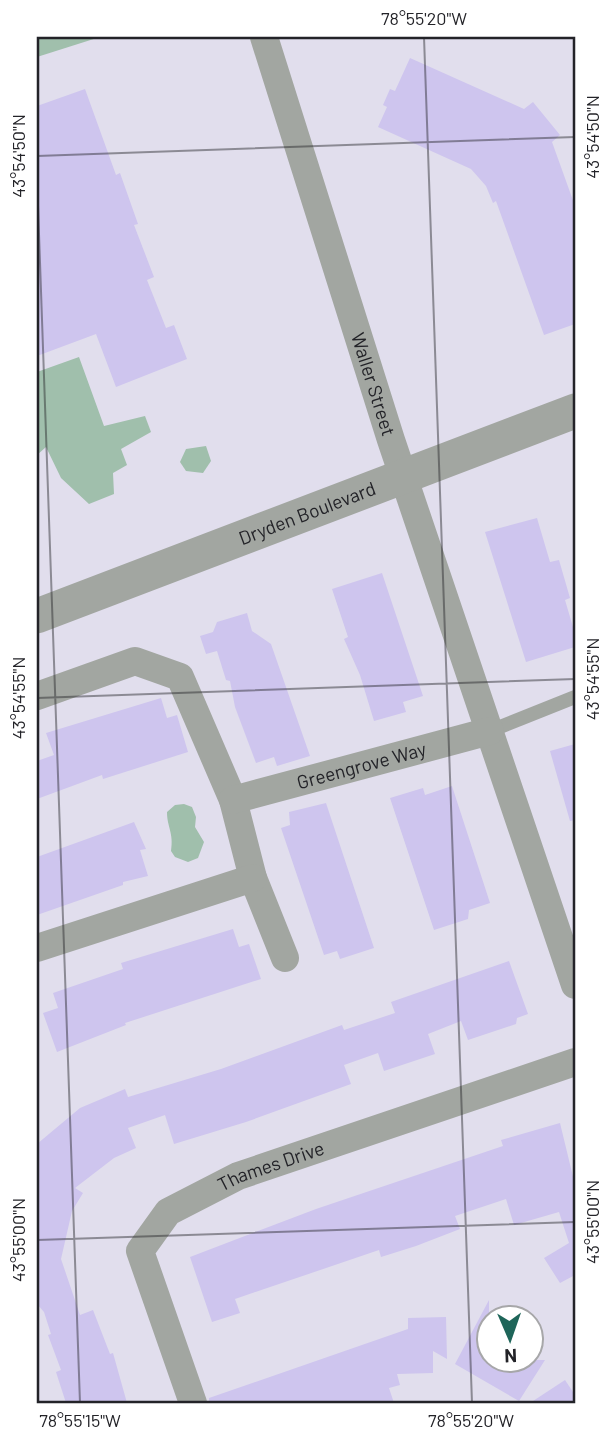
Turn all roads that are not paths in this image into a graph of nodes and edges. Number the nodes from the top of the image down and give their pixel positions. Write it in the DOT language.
graph roads {
  1 [pos="264,37"];
  2 [pos="575,411"];
  3 [pos="404,478"];
  4 [pos="37,616"];
  5 [pos="37,696"];
  6 [pos="575,697"];
  7 [pos="490,731"];
  8 [pos="233,800"];
  9 [pos="253,878"];
  10 [pos="37,948"];
  11 [pos="285,958"];
  12 [pos="575,985"];
  13 [pos="575,1062"];
  14 [pos="193,1403"];
  1 -- 3 [label="street, Waller Street"];
  2 -- 3 [label="street, Dryden Boulevard"];
  3 -- 4 [label="street, Dryden Boulevard"];
  3 -- 7 [label="street, Waller Street"];
  5 -- 8 [label="street"];
  6 -- 7 [label="lane"];
  7 -- 8 [label="street, Greengrove Way"];
  7 -- 12 [label="street, Waller Street"];
  8 -- 9 [label="street"];
  9 -- 10 [label="street"];
  9 -- 11 [label="street"];
  13 -- 14 [label="street, Thames Drive"];
}
